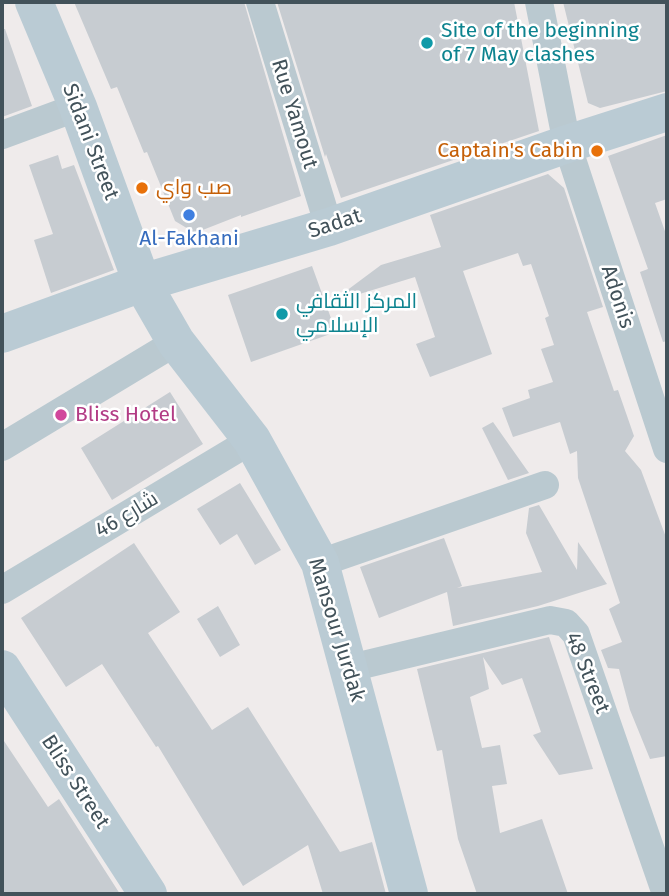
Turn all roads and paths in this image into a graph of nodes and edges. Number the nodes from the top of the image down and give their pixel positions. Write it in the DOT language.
graph roads {
  1 [pos="34,2"];
  2 [pos="260,2"];
  3 [pos="539,2"];
  4 [pos="78,107"];
  5 [pos="667,112"];
  6 [pos="2,135"];
  7 [pos="567,144"];
  8 [pos="329,227"];
  9 [pos="142,283"];
  10 [pos="2,334"];
  11 [pos="176,342"];
  12 [pos="252,440"];
  13 [pos="2,447"];
  14 [pos="667,449"];
  15 [pos="545,485"];
  16 [pos="320,563"];
  17 [pos="2,590"];
  18 [pos="350,668"];
  19 [pos="2,669"];
  20 [pos="148,894"];
  21 [pos="409,894"];
  22 [pos="666,894"];
  1 -- 4 [label="street, Sidani Street"];
  2 -- 8 [label="street, Rue Yamout"];
  3 -- 7 [label="street, Adonis"];
  4 -- 6 [label="street"];
  4 -- 9 [label="street, Sidani Street"];
  5 -- 7 [label="street, Sadat"];
  7 -- 8 [label="street, Sadat"];
  7 -- 14 [label="street, Adonis"];
  8 -- 9 [label="street, Sadat"];
  9 -- 10 [label="street, Sadat"];
  9 -- 11 [label="street, Mansour Jurdak"];
  11 -- 12 [label="street, Mansour Jurdak"];
  11 -- 13 [label="street"];
  12 -- 16 [label="street, Mansour Jurdak"];
  12 -- 17 [label="street, شارع 46"];
  15 -- 16 [label="street"];
  16 -- 18 [label="street, Mansour Jurdak"];
  18 -- 21 [label="street, Mansour Jurdak"];
  18 -- 22 [label="street, 48 Street"];
  19 -- 20 [label="street, Bliss Street"];
}
